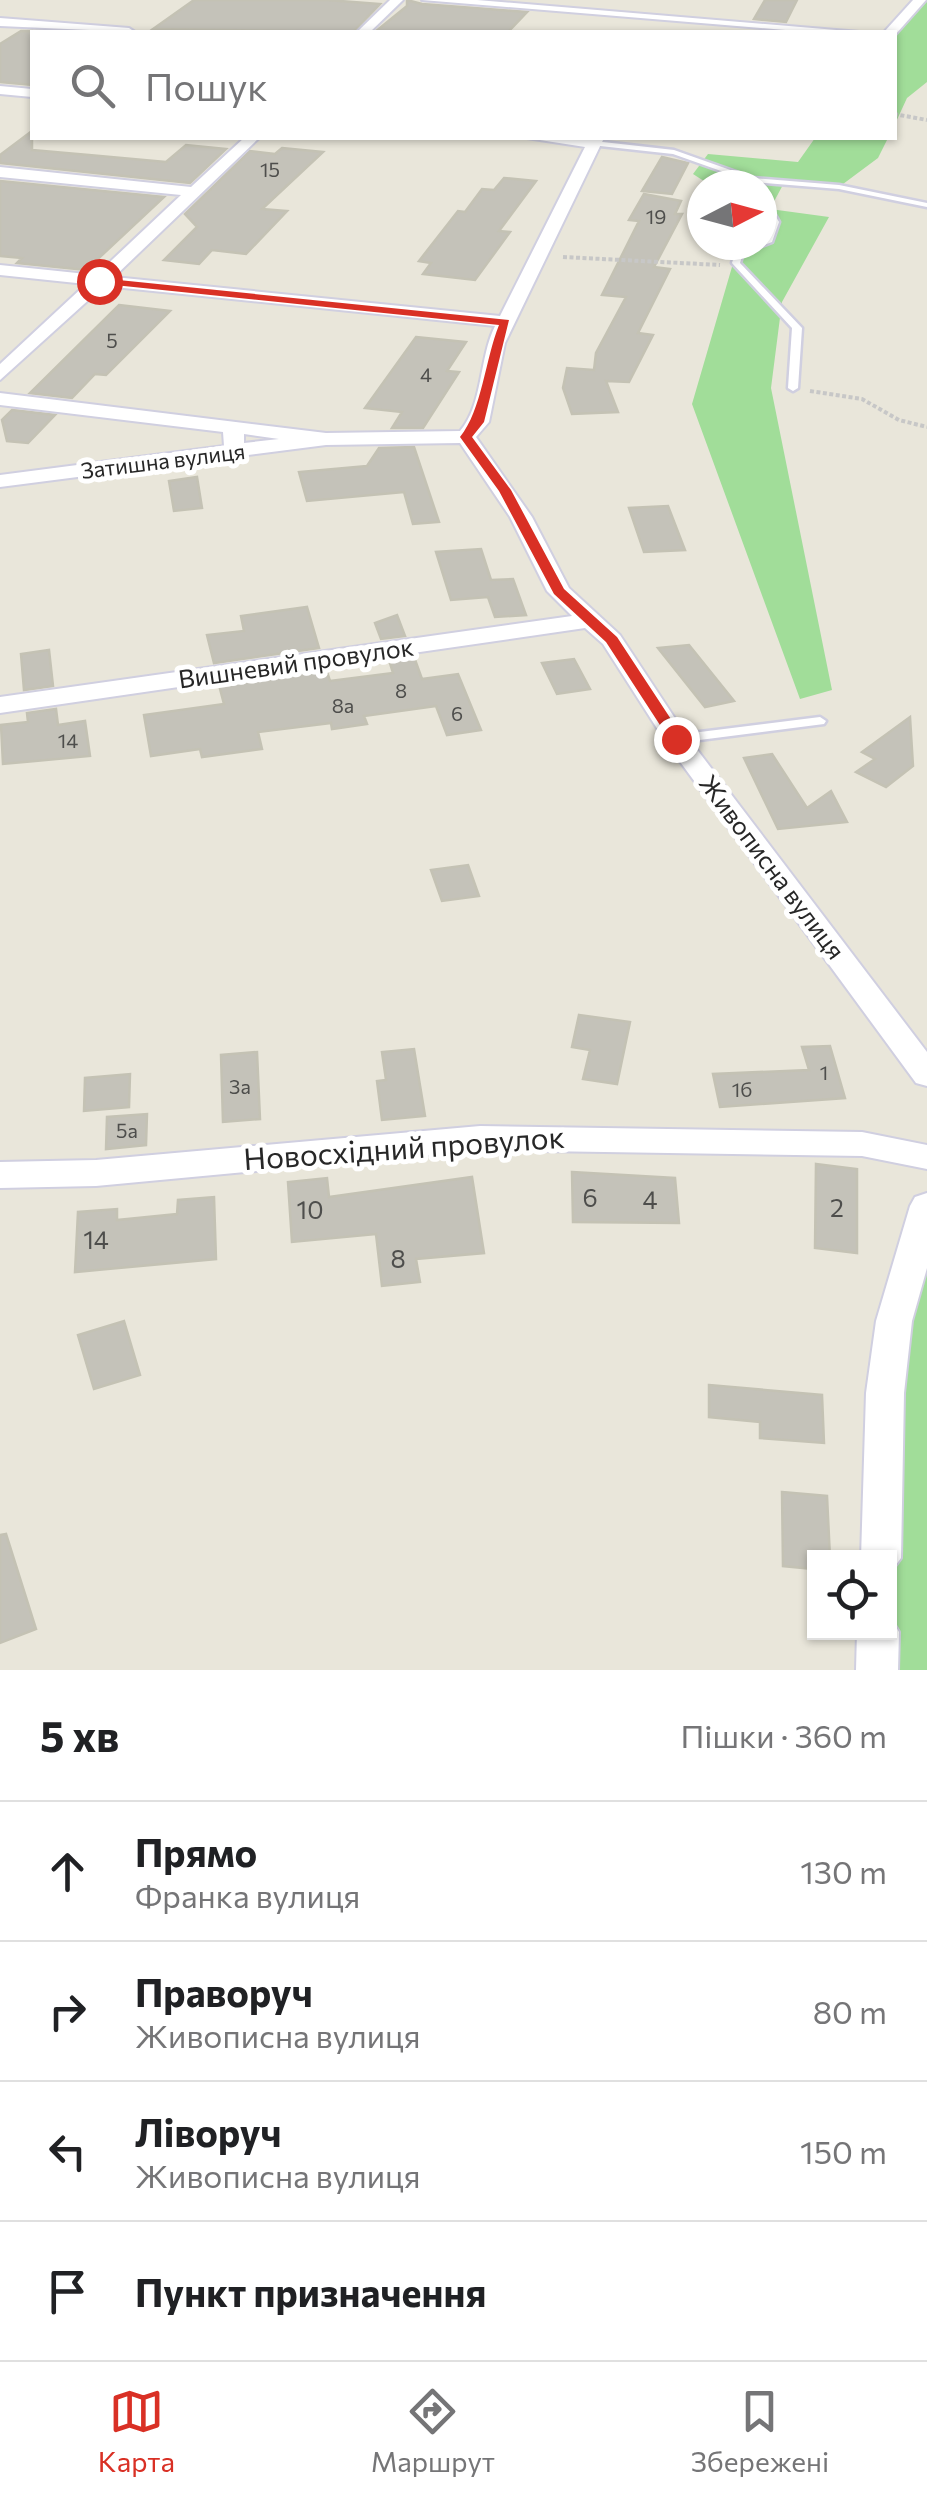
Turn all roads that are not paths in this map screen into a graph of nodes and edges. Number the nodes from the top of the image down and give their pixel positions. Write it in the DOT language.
graph roads {
  1 [pos="398,0"];
  2 [pos="428,0"];
  3 [pos="920,0"];
  4 [pos="553,5"];
  5 [pos="656,18"];
  6 [pos="0,22"];
  7 [pos="104,30"];
  8 [pos="365,30"];
  9 [pos="650,30"];
  10 [pos="837,30"];
  11 [pos="892,30"];
  12 [pos="0,90"];
  13 [pos="30,93"];
  14 [pos="250,140"];
  15 [pos="595,140"];
  16 [pos="721,170"];
  17 [pos="0,172"];
  18 [pos="777,183"];
  19 [pos="194,192"];
  20 [pos="927,205"];
  21 [pos="737,260"];
  22 [pos="0,270"];
  23 [pos="99,281"];
  24 [pos="505,322"];
  25 [pos="0,374"];
  26 [pos="794,388"];
  27 [pos="0,399"];
  28 [pos="233,427"];
  29 [pos="466,437"];
  30 [pos="326,440"];
  31 [pos="235,452"];
  32 [pos="0,481"];
  33 [pos="592,620"];
  34 [pos="0,706"];
  35 [pos="820,721"];
  36 [pos="676,739"];
  37 [pos="927,1075"];
  38 [pos="927,1157"];
  39 [pos="0,1175"];
  40 [pos="927,1206"];
  41 [pos="880,1550"];
  42 [pos="878,1640"];
  43 [pos="877,1670"];
  1 -- 8 [label="street"];
  2 -- 4 [label="street"];
  3 -- 11 [label="street"];
  4 -- 5 [label="street"];
  5 -- 9 [label="street"];
  5 -- 10 [label="street"];
  6 -- 7 [label="street"];
  12 -- 13 [label="street"];
  14 -- 19 [label="street"];
  15 -- 16 [label="lane"];
  15 -- 24 [label="street"];
  17 -- 19 [label="street"];
  18 -- 20 [label="lane"];
  19 -- 23 [label="street"];
  21 -- 26 [label="lane"];
  22 -- 23 [label="street"];
  23 -- 24 [label="street"];
  23 -- 25 [label="street"];
  24 -- 29 [label="street"];
  27 -- 28 [label="street"];
  28 -- 30 [label="street"];
  28 -- 31 [label="street"];
  29 -- 30 [label="street"];
  29 -- 33 [label="street, Живописна вулиця"];
  30 -- 31 [label="street, Затишна вулиця"];
  31 -- 32 [label="street, Затишна вулиця"];
  33 -- 34 [label="street, Вишневий провулок"];
  33 -- 36 [label="street, Живописна вулиця"];
  35 -- 36 [label="lane"];
  36 -- 37 [label="street, Живописна вулиця"];
  38 -- 39 [label="street, Новосхідний провулок"];
  40 -- 41 [label="street"];
  42 -- 43 [label="street"];
}
